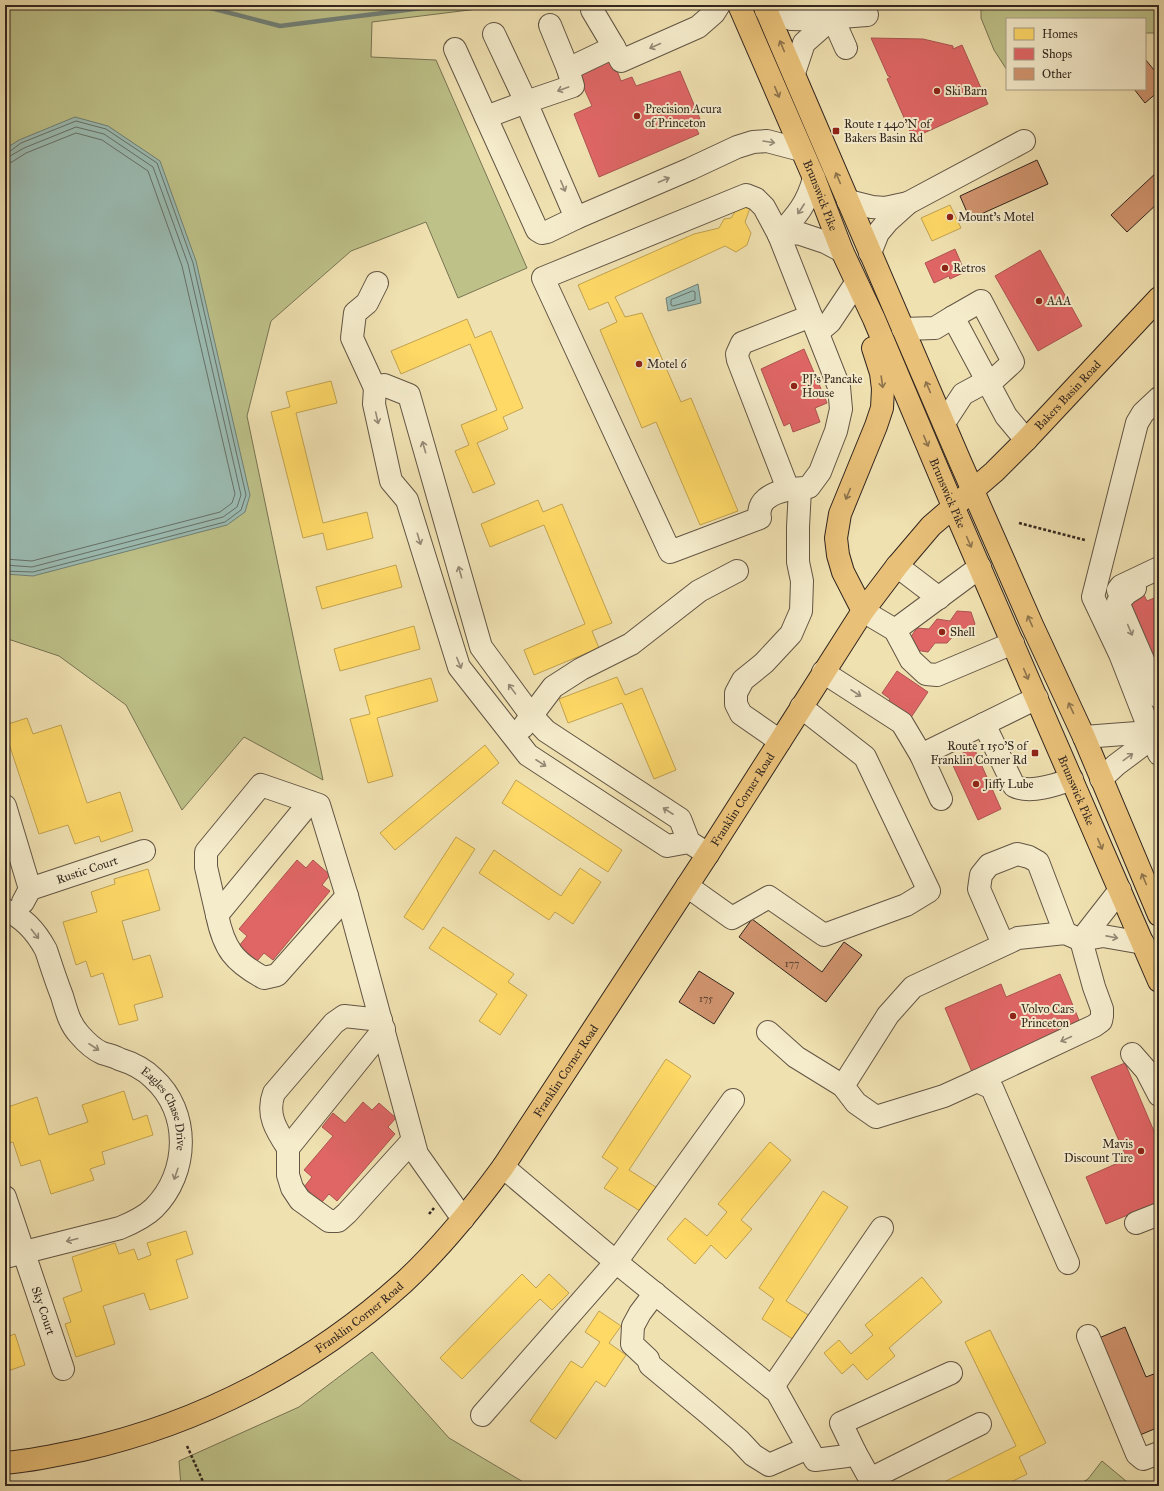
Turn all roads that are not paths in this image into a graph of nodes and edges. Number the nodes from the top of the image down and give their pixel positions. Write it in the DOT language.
graph roads {
  1 [pos="719,5"];
  2 [pos="740,5"];
  3 [pos="765,7"];
  4 [pos="592,10"];
  5 [pos="867,15"];
  6 [pos="830,20"];
  7 [pos="550,25"];
  8 [pos="494,34"];
  9 [pos="614,47"];
  10 [pos="846,48"];
  11 [pos="455,49"];
  12 [pos="568,69"];
  13 [pos="794,74"];
  14 [pos="526,102"];
  15 [pos="486,117"];
  16 [pos="1024,141"];
  17 [pos="801,150"];
  18 [pos="814,178"];
  19 [pos="848,201"];
  20 [pos="908,202"];
  21 [pos="576,218"];
  22 [pos="779,235"];
  23 [pos="842,251"];
  24 [pos="870,253"];
  25 [pos="377,283"];
  26 [pos="854,286"];
  27 [pos="1159,298"];
  28 [pos="954,316"];
  29 [pos="814,324"];
  30 [pos="903,328"];
  31 [pos="988,382"];
  32 [pos="375,388"];
  33 [pos="1159,398"];
  34 [pos="944,423"];
  35 [pos="1026,440"];
  36 [pos="794,489"];
  37 [pos="973,490"];
  38 [pos="439,500"];
  39 [pos="409,505"];
  40 [pos="953,506"];
  41 [pos="897,566"];
  42 [pos="980,567"];
  43 [pos="1159,568"];
  44 [pos="737,572"];
  45 [pos="1135,588"];
  46 [pos="467,597"];
  47 [pos="939,598"];
  48 [pos="1118,602"];
  49 [pos="439,603"];
  50 [pos="862,611"];
  51 [pos="895,630"];
  52 [pos="1013,643"];
  53 [pos="823,672"];
  54 [pos="1159,697"];
  55 [pos="1037,698"];
  56 [pos="801,707"];
  57 [pos="532,715"];
  58 [pos="984,724"];
  59 [pos="1155,730"];
  60 [pos="515,737"];
  61 [pos="1084,738"];
  62 [pos="780,741"];
  63 [pos="583,754"];
  64 [pos="1159,754"];
  65 [pos="921,755"];
  66 [pos="566,779"];
  67 [pos="1072,779"];
  68 [pos="1102,779"];
  69 [pos="637,790"];
  70 [pos="940,799"];
  71 [pos="310,802"];
  72 [pos="5,806"];
  73 [pos="621,815"];
  74 [pos="689,842"];
  75 [pos="144,851"];
  76 [pos="708,854"];
  77 [pos="687,886"];
  78 [pos="30,889"];
  79 [pos="1120,890"];
  80 [pos="347,896"];
  81 [pos="10,913"];
  82 [pos="217,915"];
  83 [pos="1159,915"];
  84 [pos="1073,936"];
  85 [pos="1143,943"];
  86 [pos="1003,944"];
  87 [pos="1159,981"];
  88 [pos="376,1023"];
  89 [pos="768,1032"];
  90 [pos="1132,1054"];
  91 [pos="978,1081"];
  92 [pos="843,1086"];
  93 [pos="1159,1095"];
  94 [pos="733,1100"];
  95 [pos="414,1140"];
  96 [pos="288,1148"];
  97 [pos="503,1167"];
  98 [pos="5,1197"];
  99 [pos="1159,1214"];
  100 [pos="463,1219"];
  101 [pos="1136,1223"];
  102 [pos="882,1228"];
  103 [pos="14,1255"];
  104 [pos="616,1262"];
  105 [pos="1068,1263"];
  106 [pos="655,1293"];
  107 [pos="1088,1336"];
  108 [pos="63,1368"];
  109 [pos="951,1373"];
  110 [pos="772,1388"];
  111 [pos="482,1415"];
  112 [pos="980,1424"];
  113 [pos="855,1452"];
  114 [pos="1159,1453"];
  115 [pos="811,1454"];
  116 [pos="5,1462"];
  1 -- 9 [label="street, one-way"];
  2 -- 17 [label="main road, Brunswick Pike, one-way"];
  3 -- 6 [label="street"];
  13 -- 3 [label="main road, Brunswick Pike, one-way"];
  4 -- 9 [label="street"];
  5 -- 6 [label="street"];
  6 -- 10 [label="street"];
  6 -- 13 [label="street"];
  7 -- 12 [label="street"];
  8 -- 14 [label="street"];
  9 -- 12 [label="street"];
  11 -- 15 [label="street"];
  12 -- 14 [label="street, one-way"];
  19 -- 13 [label="main road, Brunswick Pike, one-way"];
  14 -- 15 [label="street"];
  14 -- 21 [label="street, one-way"];
  15 -- 21 [label="street"];
  16 -- 20 [label="street"];
  17 -- 18 [label="main road, Brunswick Pike"];
  21 -- 17 [label="street, one-way"];
  18 -- 22 [label="street, one-way"];
  18 -- 23 [label="main road, Brunswick Pike"];
  19 -- 20 [label="street"];
  19 -- 24 [label="main road, Brunswick Pike"];
  20 -- 24 [label="street"];
  22 -- 23 [label="street"];
  22 -- 29 [label="street"];
  22 -- 36 [label="street"];
  23 -- 26 [label="main road"];
  23 -- 40 [label="main road, Brunswick Pike, one-way"];
  24 -- 30 [label="main road, Brunswick Pike"];
  25 -- 32 [label="street"];
  26 -- 29 [label="street"];
  26 -- 50 [label="main road, one-way"];
  27 -- 35 [label="main road, Bakers Basin Road"];
  28 -- 30 [label="street"];
  28 -- 31 [label="street"];
  28 -- 31 [label="street"];
  29 -- 36 [label="street"];
  29 -- 36 [label="street"];
  34 -- 30 [label="main road, Brunswick Pike, one-way"];
  31 -- 34 [label="street"];
  31 -- 35 [label="street"];
  38 -- 32 [label="street, one-way"];
  32 -- 39 [label="street, one-way"];
  33 -- 59 [label="street"];
  34 -- 37 [label="main road, Brunswick Pike"];
  35 -- 37 [label="main road, Bakers Basin Road"];
  36 -- 62 [label="street"];
  37 -- 40 [label="main road, Franklin Corner Road"];
  61 -- 37 [label="main road, Brunswick Pike, one-way"];
  38 -- 39 [label="street"];
  46 -- 38 [label="street, one-way"];
  39 -- 49 [label="street, one-way"];
  40 -- 41 [label="main road, Franklin Corner Road"];
  40 -- 42 [label="main road, Brunswick Pike, one-way"];
  41 -- 47 [label="street"];
  41 -- 50 [label="main road, Franklin Corner Road"];
  42 -- 47 [label="street"];
  42 -- 52 [label="main road, Brunswick Pike"];
  43 -- 48 [label="street"];
  44 -- 57 [label="street"];
  45 -- 48 [label="street"];
  46 -- 49 [label="street"];
  57 -- 46 [label="street, one-way"];
  47 -- 51 [label="street"];
  48 -- 54 [label="street, one-way"];
  49 -- 60 [label="street, one-way"];
  50 -- 51 [label="street"];
  50 -- 53 [label="main road, Franklin Corner Road"];
  51 -- 52 [label="street"];
  52 -- 55 [label="main road, Brunswick Pike, one-way"];
  53 -- 56 [label="main road, Franklin Corner Road"];
  53 -- 65 [label="street, one-way"];
  55 -- 58 [label="street"];
  55 -- 67 [label="main road, Brunswick Pike"];
  56 -- 62 [label="main road, Franklin Corner Road"];
  56 -- 77 [label="street"];
  57 -- 60 [label="street"];
  57 -- 63 [label="street"];
  58 -- 65 [label="street"];
  58 -- 67 [label="street"];
  59 -- 61 [label="street"];
  59 -- 64 [label="street"];
  68 -- 59 [label="street, one-way"];
  60 -- 66 [label="street, one-way"];
  61 -- 68 [label="main road, Brunswick Pike"];
  62 -- 76 [label="main road, Franklin Corner Road"];
  63 -- 66 [label="street"];
  63 -- 69 [label="street"];
  65 -- 70 [label="street"];
  66 -- 73 [label="street"];
  67 -- 79 [label="main road, Brunswick Pike, one-way"];
  83 -- 68 [label="main road, Brunswick Pike, one-way"];
  69 -- 73 [label="street"];
  74 -- 69 [label="street, one-way"];
  71 -- 80 [label="street"];
  71 -- 82 [label="street"];
  71 -- 82 [label="street"];
  72 -- 78 [label="street"];
  73 -- 74 [label="street"];
  74 -- 76 [label="street"];
  75 -- 78 [label="street, Rustic Court"];
  76 -- 77 [label="main road, Franklin Corner Road"];
  77 -- 97 [label="main road, Franklin Corner Road"];
  78 -- 81 [label="street"];
  79 -- 84 [label="street"];
  79 -- 85 [label="main road, Brunswick Pike"];
  80 -- 82 [label="street"];
  80 -- 88 [label="street"];
  81 -- 103 [label="street, Eagles Chase Drive, one-way"];
  84 -- 85 [label="street, one-way"];
  84 -- 86 [label="street"];
  84 -- 86 [label="street"];
  84 -- 91 [label="street, one-way"];
  85 -- 87 [label="main road, Brunswick Pike"];
  86 -- 92 [label="street"];
  88 -- 95 [label="street"];
  88 -- 96 [label="street"];
  88 -- 96 [label="street"];
  89 -- 92 [label="street"];
  90 -- 93 [label="street"];
  91 -- 92 [label="street"];
  91 -- 105 [label="street"];
  94 -- 104 [label="street"];
  95 -- 96 [label="street"];
  95 -- 100 [label="street"];
  97 -- 100 [label="main road, Franklin Corner Road"];
  97 -- 104 [label="street"];
  98 -- 103 [label="street, Sky Court"];
  99 -- 101 [label="street"];
  100 -- 116 [label="main road, Franklin Corner Road"];
  102 -- 110 [label="street"];
  103 -- 108 [label="street, Sky Court"];
  104 -- 106 [label="street"];
  104 -- 111 [label="street"];
  106 -- 110 [label="street"];
  106 -- 115 [label="street"];
  107 -- 114 [label="street"];
  109 -- 113 [label="street"];
  110 -- 115 [label="street"];
  112 -- 113 [label="street"];
  113 -- 115 [label="street"];
}
